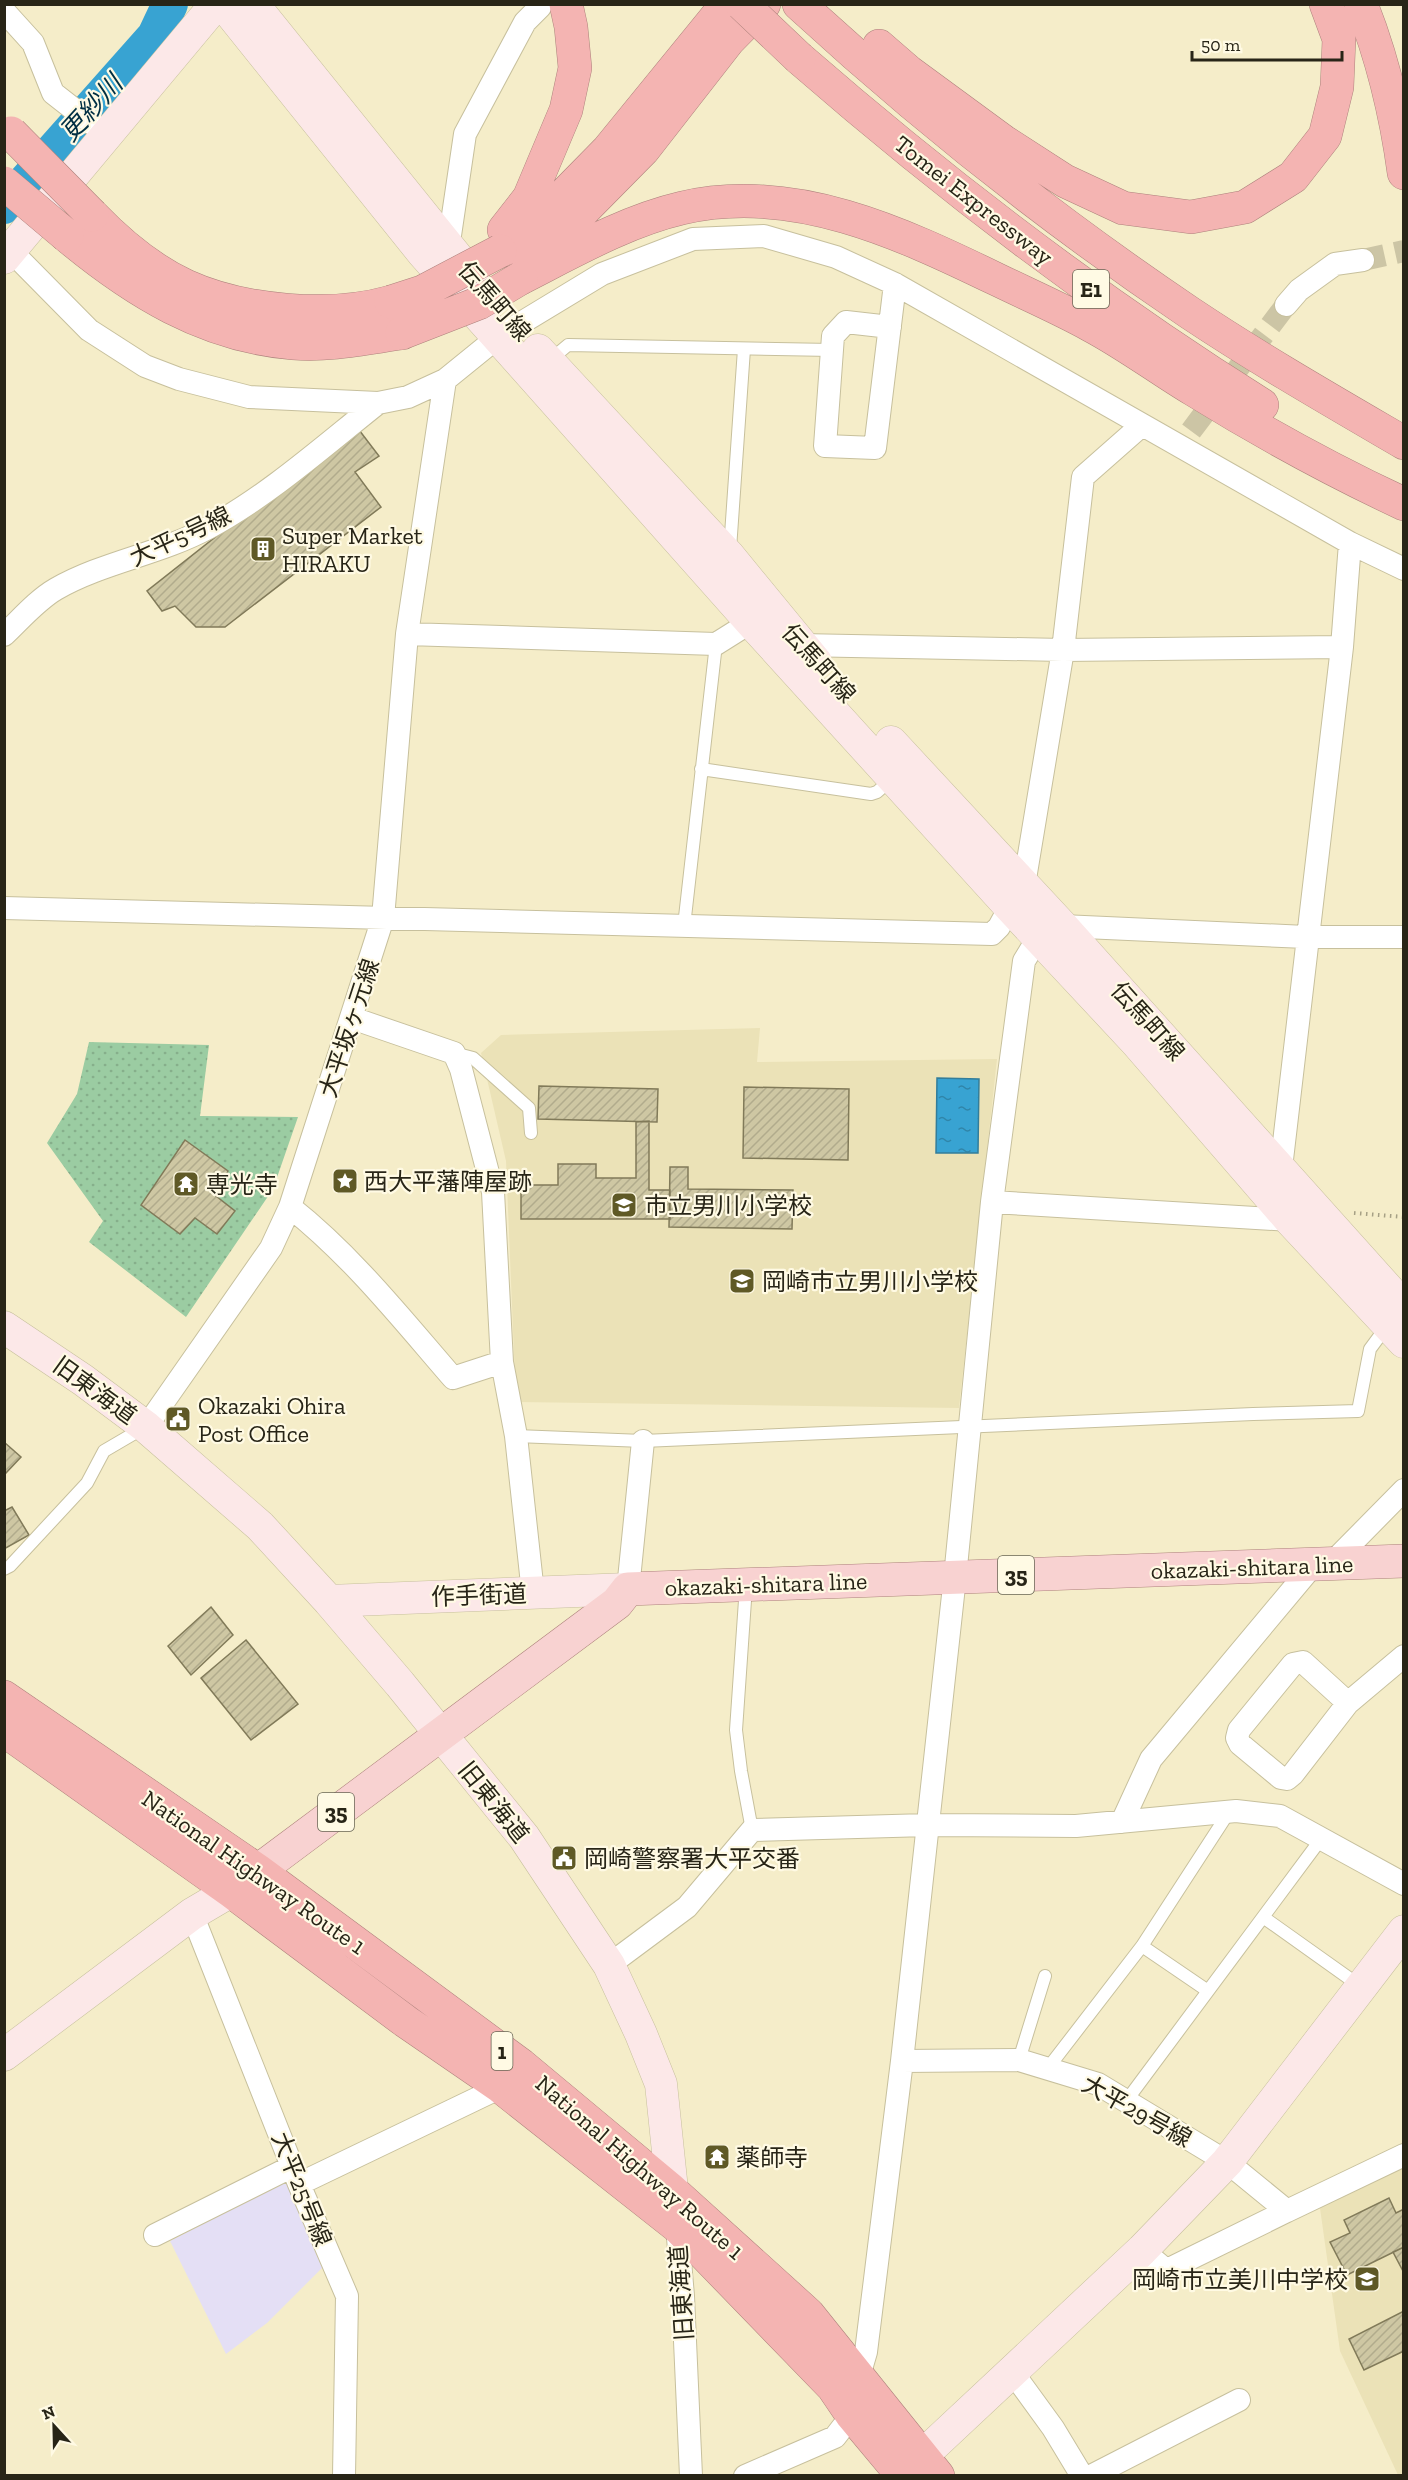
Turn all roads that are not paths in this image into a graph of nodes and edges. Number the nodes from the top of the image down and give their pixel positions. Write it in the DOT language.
graph roads {
  1 [pos="216,4"];
  2 [pos="223,4"];
  3 [pos="253,4"];
  4 [pos="728,4"];
  5 [pos="742,4"];
  6 [pos="764,4"];
  7 [pos="799,4"];
  8 [pos="1326,4"];
  9 [pos="1361,4"];
  10 [pos="538,10"];
  11 [pos="4,11"];
  12 [pos="832,16"];
  13 [pos="8,130"];
  14 [pos="108,136"];
  15 [pos="1404,173"];
  16 [pos="4,183"];
  17 [pos="8,255"];
  18 [pos="441,259"];
  19 [pos="507,259"];
  20 [pos="1363,260"];
  21 [pos="895,284"];
  22 [pos="1286,304"];
  23 [pos="890,327"];
  24 [pos="507,332"];
  25 [pos="744,350"];
  26 [pos="832,350"];
  27 [pos="548,362"];
  28 [pos="445,380"];
  29 [pos="378,403"];
  30 [pos="1142,425"];
  31 [pos="1404,443"];
  32 [pos="1404,493"];
  33 [pos="1404,504"];
  34 [pos="1350,543"];
  35 [pos="729,556"];
  36 [pos="1404,569"];
  37 [pos="751,622"];
  38 [pos="407,634"];
  39 [pos="4,635"];
  40 [pos="716,644"];
  41 [pos="800,645"];
  42 [pos="1342,646"];
  43 [pos="1063,650"];
  44 [pos="701,769"];
  45 [pos="893,777"];
  46 [pos="1017,896"];
  47 [pos="4,908"];
  48 [pos="383,918"];
  49 [pos="684,926"];
  50 [pos="1050,932"];
  51 [pos="1306,937"];
  52 [pos="1404,937"];
  53 [pos="352,1018"];
  54 [pos="454,1053"];
  55 [pos="531,1133"];
  56 [pos="1281,1168"];
  57 [pos="992,1202"];
  58 [pos="290,1207"];
  59 [pos="1304,1215"];
  60 [pos="1398,1325"];
  61 [pos="4,1327"];
  62 [pos="502,1362"];
  63 [pos="969,1426"];
  64 [pos="146,1427"];
  65 [pos="516,1436"];
  66 [pos="643,1441"];
  67 [pos="1404,1490"];
  68 [pos="1404,1562"];
  69 [pos="1322,1564"];
  70 [pos="4,1569"];
  71 [pos="955,1576"];
  72 [pos="746,1585"];
  73 [pos="628,1589"];
  74 [pos="534,1593"];
  75 [pos="329,1601"];
  76 [pos="1404,1656"];
  77 [pos="4,1697"];
  78 [pos="1348,1703"];
  79 [pos="4,1730"];
  80 [pos="441,1735"];
  81 [pos="1229,1812"];
  82 [pos="1122,1822"];
  83 [pos="927,1825"];
  84 [pos="752,1830"];
  85 [pos="1321,1839"];
  86 [pos="257,1870"];
  87 [pos="1404,1884"];
  88 [pos="231,1891"];
  89 [pos="192,1914"];
  90 [pos="1263,1917"];
  91 [pos="1404,1931"];
  92 [pos="1142,1946"];
  93 [pos="609,1965"];
  94 [pos="1045,1976"];
  95 [pos="1361,1986"];
  96 [pos="1208,1991"];
  97 [pos="4,2055"];
  98 [pos="1019,2060"];
  99 [pos="902,2061"];
  100 [pos="1048,2068"];
  101 [pos="501,2087"];
  102 [pos="1127,2100"];
  103 [pos="1404,2155"];
  104 [pos="1227,2162"];
  105 [pos="296,2175"];
  106 [pos="671,2190"];
  107 [pos="1287,2211"];
  108 [pos="677,2226"];
  109 [pos="154,2235"];
  110 [pos="1142,2250"];
  111 [pos="1014,2373"];
  112 [pos="859,2376"];
  113 [pos="1239,2400"];
  114 [pos="852,2415"];
  115 [pos="917,2471"];
  116 [pos="344,2475"];
  117 [pos="691,2475"];
  118 [pos="745,2475"];
  119 [pos="1082,2475"];
  120 [pos="1091,2475"];
  1 -- 14 [label="street"];
  2 -- 18 [label="street"];
  3 -- 18 [label="street, 伝馬町線"];
  4 -- 19 [label="highway"];
  5 -- 32 [label="highway, Tomei Expressway / E1, bridge"];
  6 -- 19 [label="highway"];
  7 -- 12 [label="highway, Tomei Expressway"];
  8 -- 12 [label="highway"];
  9 -- 15 [label="highway"];
  10 -- 18 [label="street"];
  10 -- 19 [label="highway"];
  11 -- 14 [label="street"];
  12 -- 31 [label="highway, Tomei Expressway / E1"];
  13 -- 18 [label="highway, bridge"];
  14 -- 17 [label="street"];
  16 -- 19 [label="highway, bridge"];
  17 -- 29 [label="street"];
  18 -- 19 [label="highway, bridge"];
  18 -- 24 [label="street"];
  19 -- 33 [label="highway"];
  20 -- 22 [label="street"];
  21 -- 23 [label="street"];
  21 -- 24 [label="street"];
  21 -- 30 [label="street"];
  23 -- 26 [label="street"];
  23 -- 26 [label="street"];
  24 -- 27 [label="street, 伝馬町線"];
  24 -- 28 [label="street"];
  24 -- 37 [label="street, 伝馬町線"];
  25 -- 26 [label="lane"];
  25 -- 27 [label="lane"];
  25 -- 35 [label="lane"];
  27 -- 35 [label="street, 伝馬町線"];
  28 -- 29 [label="street"];
  28 -- 38 [label="street, 大平坂ヶ元線"];
  29 -- 39 [label="street, 大平5号線"];
  30 -- 34 [label="street"];
  30 -- 43 [label="street"];
  34 -- 36 [label="street"];
  34 -- 42 [label="street"];
  35 -- 41 [label="street, 伝馬町線"];
  37 -- 40 [label="street"];
  37 -- 45 [label="street, 伝馬町線"];
  38 -- 40 [label="street"];
  38 -- 48 [label="street, 大平坂ヶ元線"];
  40 -- 44 [label="lane"];
  41 -- 43 [label="street"];
  41 -- 46 [label="street, 伝馬町線"];
  42 -- 43 [label="street"];
  42 -- 51 [label="street"];
  43 -- 46 [label="street"];
  44 -- 45 [label="lane"];
  44 -- 49 [label="lane"];
  45 -- 46 [label="street, 伝馬町線"];
  46 -- 49 [label="street"];
  46 -- 50 [label="street, 伝馬町線"];
  47 -- 48 [label="street"];
  48 -- 49 [label="street"];
  48 -- 53 [label="street, 大平坂ヶ元線"];
  50 -- 51 [label="street"];
  50 -- 56 [label="street, 伝馬町線"];
  50 -- 57 [label="street"];
  50 -- 59 [label="street, 伝馬町線"];
  51 -- 52 [label="street"];
  51 -- 56 [label="street"];
  53 -- 54 [label="street"];
  53 -- 58 [label="street, 大平坂ヶ元線"];
  54 -- 55 [label="lane"];
  54 -- 62 [label="street"];
  56 -- 59 [label="street, 伝馬町線"];
  57 -- 59 [label="street"];
  57 -- 63 [label="street"];
  58 -- 62 [label="street"];
  58 -- 64 [label="street, 大平坂ヶ元線"];
  59 -- 60 [label="street, 伝馬町線"];
  60 -- 63 [label="lane"];
  61 -- 64 [label="street, 旧東海道"];
  62 -- 65 [label="street"];
  63 -- 66 [label="lane"];
  63 -- 71 [label="street"];
  64 -- 70 [label="lane, 大平坂ヶ元線"];
  64 -- 75 [label="street, 旧東海道"];
  65 -- 66 [label="lane"];
  65 -- 74 [label="street"];
  66 -- 73 [label="street"];
  67 -- 69 [label="street"];
  68 -- 69 [label="main road, okazaki-shitara line / 35"];
  69 -- 71 [label="main road, okazaki-shitara line / 35"];
  69 -- 82 [label="street"];
  71 -- 72 [label="main road, okazaki-shitara line / 35"];
  71 -- 83 [label="street"];
  72 -- 73 [label="main road, okazaki-shitara line / 35"];
  72 -- 84 [label="lane"];
  73 -- 74 [label="street, 作手街道"];
  73 -- 80 [label="main road, 35"];
  74 -- 75 [label="street, 作手街道"];
  75 -- 80 [label="street, 旧東海道"];
  76 -- 78 [label="street"];
  77 -- 86 [label="highway, National Highway Route 1 / 1"];
  78 -- 78 [label="street"];
  79 -- 88 [label="highway, National Highway Route 1 / 1"];
  80 -- 86 [label="main road, 35"];
  80 -- 93 [label="street, 旧東海道"];
  81 -- 82 [label="street"];
  81 -- 85 [label="street"];
  81 -- 92 [label="lane"];
  82 -- 83 [label="street"];
  83 -- 84 [label="street"];
  83 -- 99 [label="street"];
  84 -- 93 [label="street"];
  85 -- 87 [label="street"];
  85 -- 90 [label="lane"];
  86 -- 88 [label="main road, 35"];
  86 -- 106 [label="highway, National Highway Route 1 / 1"];
  88 -- 89 [label="street"];
  88 -- 101 [label="highway, National Highway Route 1 / 1"];
  89 -- 97 [label="street"];
  89 -- 105 [label="street, 大平25号線"];
  90 -- 95 [label="lane"];
  90 -- 96 [label="lane"];
  91 -- 95 [label="street"];
  92 -- 96 [label="lane"];
  92 -- 100 [label="lane"];
  93 -- 106 [label="street, 旧東海道"];
  94 -- 98 [label="lane"];
  95 -- 104 [label="street"];
  96 -- 102 [label="lane"];
  98 -- 99 [label="street, 大平29号線"];
  98 -- 100 [label="street, 大平29号線"];
  99 -- 112 [label="street"];
  100 -- 102 [label="street, 大平29号線"];
  101 -- 105 [label="street"];
  101 -- 108 [label="highway, National Highway Route 1 / 1"];
  102 -- 104 [label="street, 大平29号線"];
  103 -- 107 [label="street"];
  104 -- 107 [label="street, 大平29号線"];
  104 -- 110 [label="street"];
  105 -- 109 [label="street"];
  105 -- 116 [label="street, 大平25号線"];
  106 -- 108 [label="street, 旧東海道"];
  106 -- 112 [label="highway, National Highway Route 1 / 1"];
  107 -- 110 [label="street"];
  108 -- 114 [label="highway, National Highway Route 1 / 1"];
  108 -- 117 [label="street, 旧東海道"];
  110 -- 111 [label="street"];
  111 -- 115 [label="street"];
  111 -- 119 [label="street"];
  112 -- 115 [label="highway, National Highway Route 1 / 1"];
  113 -- 120 [label="street"];
  114 -- 115 [label="highway, National Highway Route 1 / 1"];
  114 -- 118 [label="street"];
}
